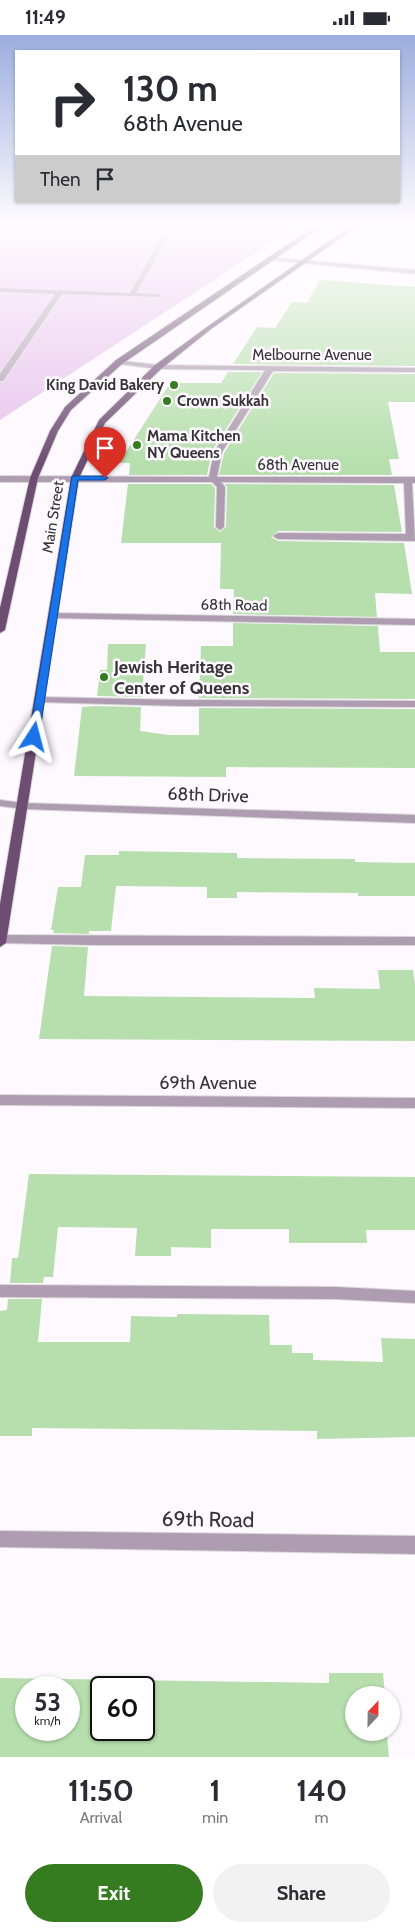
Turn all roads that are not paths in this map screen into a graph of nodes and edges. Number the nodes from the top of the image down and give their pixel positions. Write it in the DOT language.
graph roads {
  1 [pos="51,304"];
  2 [pos="203,304"];
  3 [pos="244,304"];
  4 [pos="119,362"];
  5 [pos="158,367"];
  6 [pos="270,369"];
  7 [pos="415,370"];
  8 [pos="0,379"];
  9 [pos="34,478"];
  10 [pos="75,478"];
  11 [pos="213,478"];
  12 [pos="0,479"];
  13 [pos="412,480"];
  14 [pos="220,527"];
  15 [pos="278,536"];
  16 [pos="413,538"];
  17 [pos="2,613"];
  18 [pos="53,616"];
  19 [pos="415,622"];
  20 [pos="0,630"];
  21 [pos="40,700"];
  22 [pos="415,704"];
  23 [pos="0,803"];
  24 [pos="23,806"];
  25 [pos="415,819"];
  26 [pos="0,941"];
  27 [pos="415,941"];
  28 [pos="0,1100"];
  29 [pos="415,1103"];
  30 [pos="0,1291"];
  31 [pos="415,1297"];
  32 [pos="0,1539"];
  33 [pos="415,1545"];
  1 -- 8 [label="street"];
  2 -- 4 [label="main road, Main Street"];
  3 -- 5 [label="main road, Main Street"];
  4 -- 5 [label="street, Melbourne Avenue"];
  4 -- 9 [label="main road, Main Street"];
  5 -- 6 [label="street, Melbourne Avenue"];
  5 -- 10 [label="main road, Main Street"];
  6 -- 7 [label="street, Melbourne Avenue"];
  6 -- 11 [label="street"];
  9 -- 10 [label="street, 68th Avenue"];
  9 -- 12 [label="street, 68th Avenue"];
  9 -- 17 [label="main road, Main Street"];
  10 -- 11 [label="street, 68th Avenue"];
  10 -- 18 [label="main road, Main Street"];
  11 -- 13 [label="street, 68th Avenue"];
  11 -- 14 [label="street"];
  13 -- 16 [label="street"];
  15 -- 16 [label="street"];
  17 -- 20 [label="main road, Main Street"];
  18 -- 19 [label="street, 68th Road"];
  18 -- 21 [label="main road, Main Street"];
  21 -- 22 [label="street"];
  21 -- 24 [label="main road, Main Street"];
  23 -- 24 [label="street, 68th Drive"];
  24 -- 25 [label="street, 68th Drive"];
  24 -- 26 [label="main road, Main Street"];
  26 -- 27 [label="street"];
  28 -- 29 [label="street, 69th Avenue"];
  30 -- 31 [label="street"];
  32 -- 33 [label="street, 69th Road"];
}
